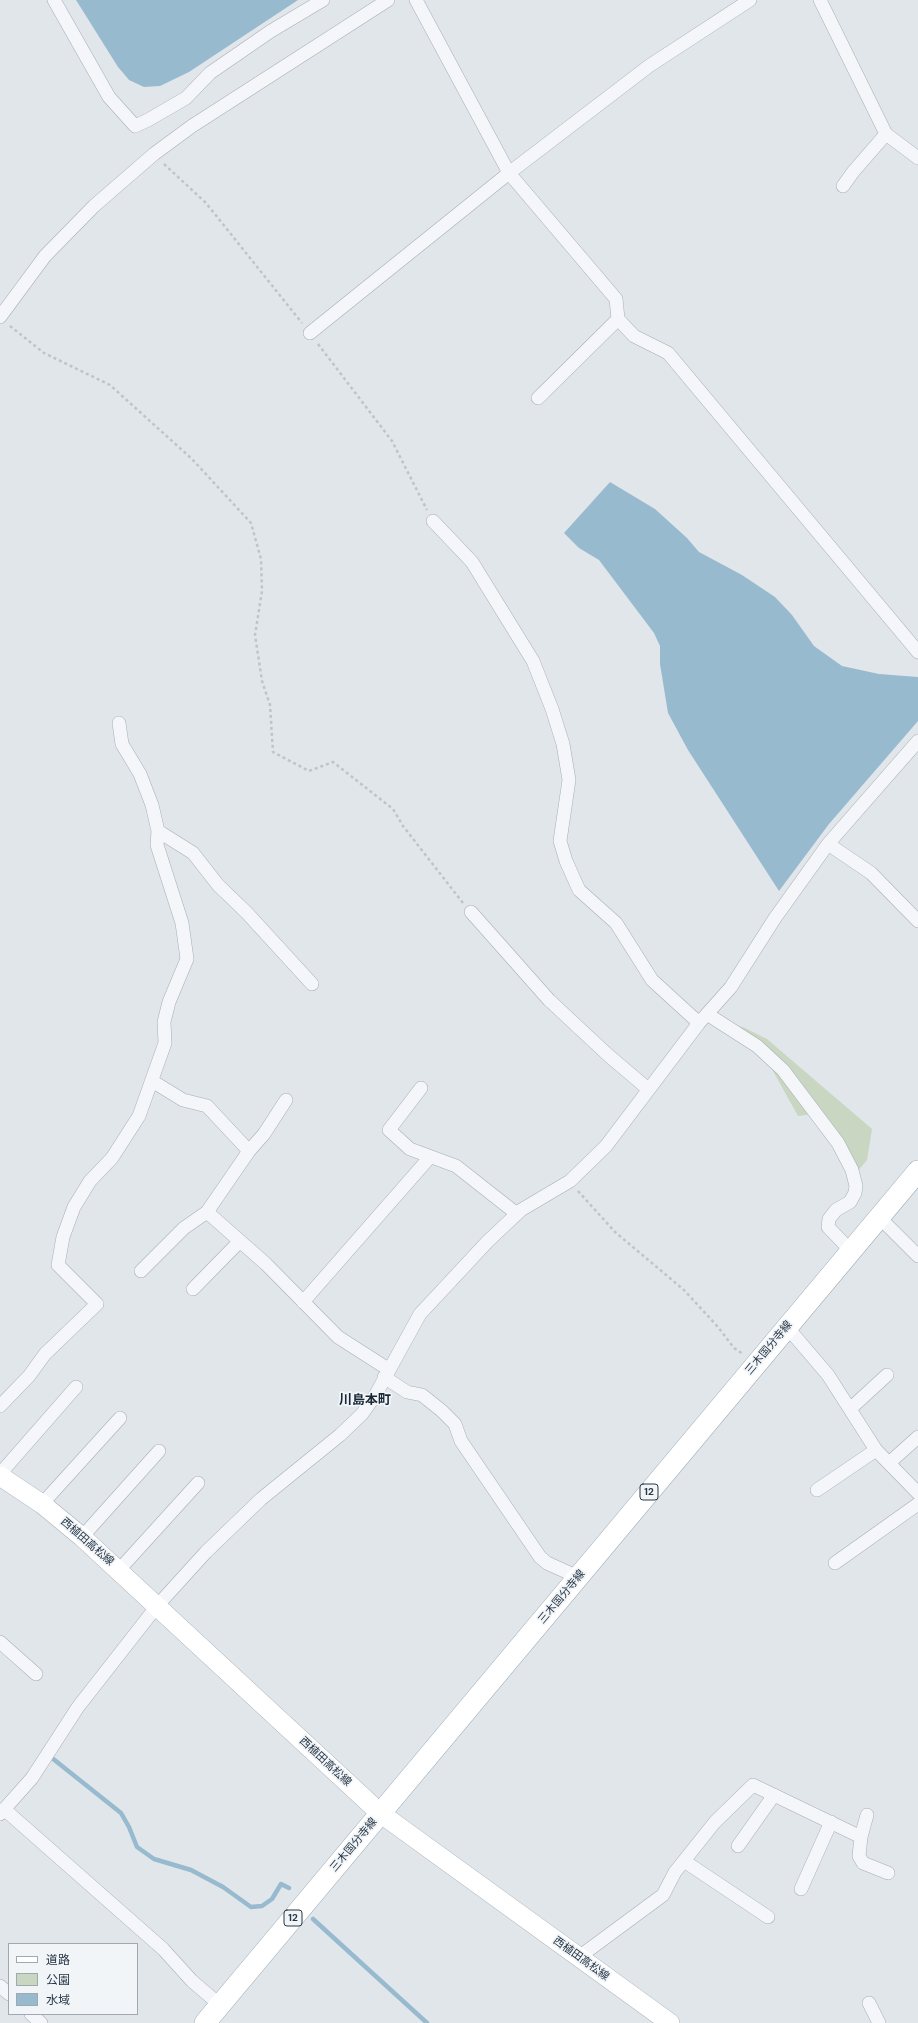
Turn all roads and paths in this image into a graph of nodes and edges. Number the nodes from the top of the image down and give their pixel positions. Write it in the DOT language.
graph roads {
  1 [pos="54,0"];
  2 [pos="323,0"];
  3 [pos="388,0"];
  4 [pos="416,0"];
  5 [pos="750,0"];
  6 [pos="834,0"];
  7 [pos="823,6"];
  8 [pos="886,134"];
  9 [pos="918,158"];
  10 [pos="509,173"];
  11 [pos="843,186"];
  12 [pos="3,315"];
  13 [pos="618,319"];
  14 [pos="310,333"];
  15 [pos="538,398"];
  16 [pos="433,521"];
  17 [pos="918,652"];
  18 [pos="119,723"];
  19 [pos="918,741"];
  20 [pos="158,831"];
  21 [pos="828,844"];
  22 [pos="471,912"];
  23 [pos="918,921"];
  24 [pos="312,984"];
  25 [pos="703,1018"];
  26 [pos="152,1081"];
  27 [pos="421,1088"];
  28 [pos="648,1089"];
  29 [pos="286,1100"];
  30 [pos="249,1151"];
  31 [pos="430,1157"];
  32 [pos="918,1171"];
  33 [pos="570,1181"];
  34 [pos="207,1212"];
  35 [pos="517,1214"];
  36 [pos="879,1217"];
  37 [pos="240,1241"];
  38 [pos="851,1251"];
  39 [pos="918,1256"];
  40 [pos="141,1271"];
  41 [pos="193,1289"];
  42 [pos="303,1302"];
  43 [pos="787,1327"];
  44 [pos="756,1365"];
  45 [pos="386,1373"];
  46 [pos="887,1375"];
  47 [pos="76,1388"];
  48 [pos="0,1406"];
  49 [pos="850,1408"];
  50 [pos="120,1418"];
  51 [pos="918,1437"];
  52 [pos="876,1450"];
  53 [pos="159,1451"];
  54 [pos="889,1463"];
  55 [pos="0,1475"];
  56 [pos="198,1483"];
  57 [pos="817,1490"];
  58 [pos="918,1493"];
  59 [pos="42,1504"];
  60 [pos="918,1504"];
  61 [pos="82,1536"];
  62 [pos="835,1564"];
  63 [pos="119,1570"];
  64 [pos="578,1577"];
  65 [pos="157,1606"];
  66 [pos="0,1642"];
  67 [pos="36,1674"];
  68 [pos="774,1795"];
  69 [pos="2,1812"];
  70 [pos="380,1813"];
  71 [pos="867,1815"];
  72 [pos="831,1822"];
  73 [pos="861,1836"];
  74 [pos="738,1846"];
  75 [pos="684,1861"];
  76 [pos="888,1873"];
  77 [pos="801,1889"];
  78 [pos="768,1917"];
  79 [pos="579,1957"];
  80 [pos="0,1986"];
  81 [pos="8,1993"];
  82 [pos="869,2003"];
  83 [pos="220,2005"];
  84 [pos="32,2015"];
  85 [pos="41,2023"];
  86 [pos="205,2023"];
  87 [pos="670,2023"];
  88 [pos="879,2023"];
  1 -- 2 [label="street"];
  3 -- 12 [label="street"];
  4 -- 10 [label="street"];
  5 -- 10 [label="street"];
  6 -- 7 [label="street"];
  7 -- 8 [label="street"];
  8 -- 9 [label="street"];
  8 -- 11 [label="street"];
  10 -- 13 [label="street"];
  10 -- 14 [label="street"];
  12 -- 22 [label="path"];
  13 -- 15 [label="street"];
  13 -- 17 [label="street"];
  16 -- 25 [label="street"];
  18 -- 20 [label="street"];
  19 -- 21 [label="street"];
  20 -- 24 [label="street"];
  20 -- 26 [label="street"];
  21 -- 23 [label="street"];
  21 -- 25 [label="street"];
  22 -- 28 [label="street"];
  25 -- 28 [label="street"];
  25 -- 38 [label="street"];
  26 -- 30 [label="street"];
  26 -- 48 [label="street"];
  27 -- 31 [label="street"];
  28 -- 33 [label="street"];
  29 -- 30 [label="street"];
  30 -- 34 [label="street"];
  31 -- 35 [label="street"];
  31 -- 42 [label="street"];
  32 -- 36 [label="main road, 三木国分寺線 / 12"];
  33 -- 35 [label="street"];
  33 -- 44 [label="path"];
  34 -- 37 [label="street"];
  34 -- 40 [label="street"];
  35 -- 45 [label="street"];
  36 -- 38 [label="main road, 三木国分寺線 / 12"];
  36 -- 39 [label="street"];
  37 -- 41 [label="street"];
  37 -- 42 [label="street"];
  38 -- 43 [label="main road, 三木国分寺線 / 12"];
  42 -- 45 [label="street"];
  43 -- 44 [label="main road, 三木国分寺線 / 12"];
  43 -- 49 [label="street"];
  44 -- 64 [label="main road, 三木国分寺線 / 12"];
  45 -- 64 [label="street"];
  45 -- 65 [label="street"];
  46 -- 49 [label="street"];
  47 -- 55 [label="street"];
  49 -- 52 [label="street"];
  50 -- 59 [label="street"];
  51 -- 54 [label="street"];
  52 -- 54 [label="street"];
  52 -- 57 [label="street"];
  53 -- 61 [label="street"];
  54 -- 58 [label="street"];
  55 -- 59 [label="main road, 西植田高松線"];
  56 -- 63 [label="street"];
  59 -- 61 [label="main road, 西植田高松線"];
  60 -- 62 [label="street"];
  61 -- 63 [label="main road, 西植田高松線"];
  63 -- 65 [label="main road, 西植田高松線"];
  64 -- 70 [label="main road, 三木国分寺線 / 12"];
  65 -- 69 [label="street"];
  65 -- 70 [label="main road, 西植田高松線"];
  66 -- 67 [label="street"];
  68 -- 72 [label="street"];
  68 -- 74 [label="street"];
  68 -- 75 [label="street"];
  69 -- 83 [label="street"];
  70 -- 79 [label="main road, 西植田高松線"];
  70 -- 83 [label="main road, 三木国分寺線 / 12"];
  71 -- 73 [label="street"];
  72 -- 73 [label="street"];
  72 -- 77 [label="street"];
  73 -- 76 [label="street"];
  75 -- 78 [label="street"];
  75 -- 79 [label="street"];
  79 -- 87 [label="main road, 西植田高松線"];
  80 -- 81 [label="street"];
  82 -- 88 [label="street"];
  83 -- 86 [label="main road, 三木国分寺線 / 12"];
  84 -- 85 [label="street"];
}
